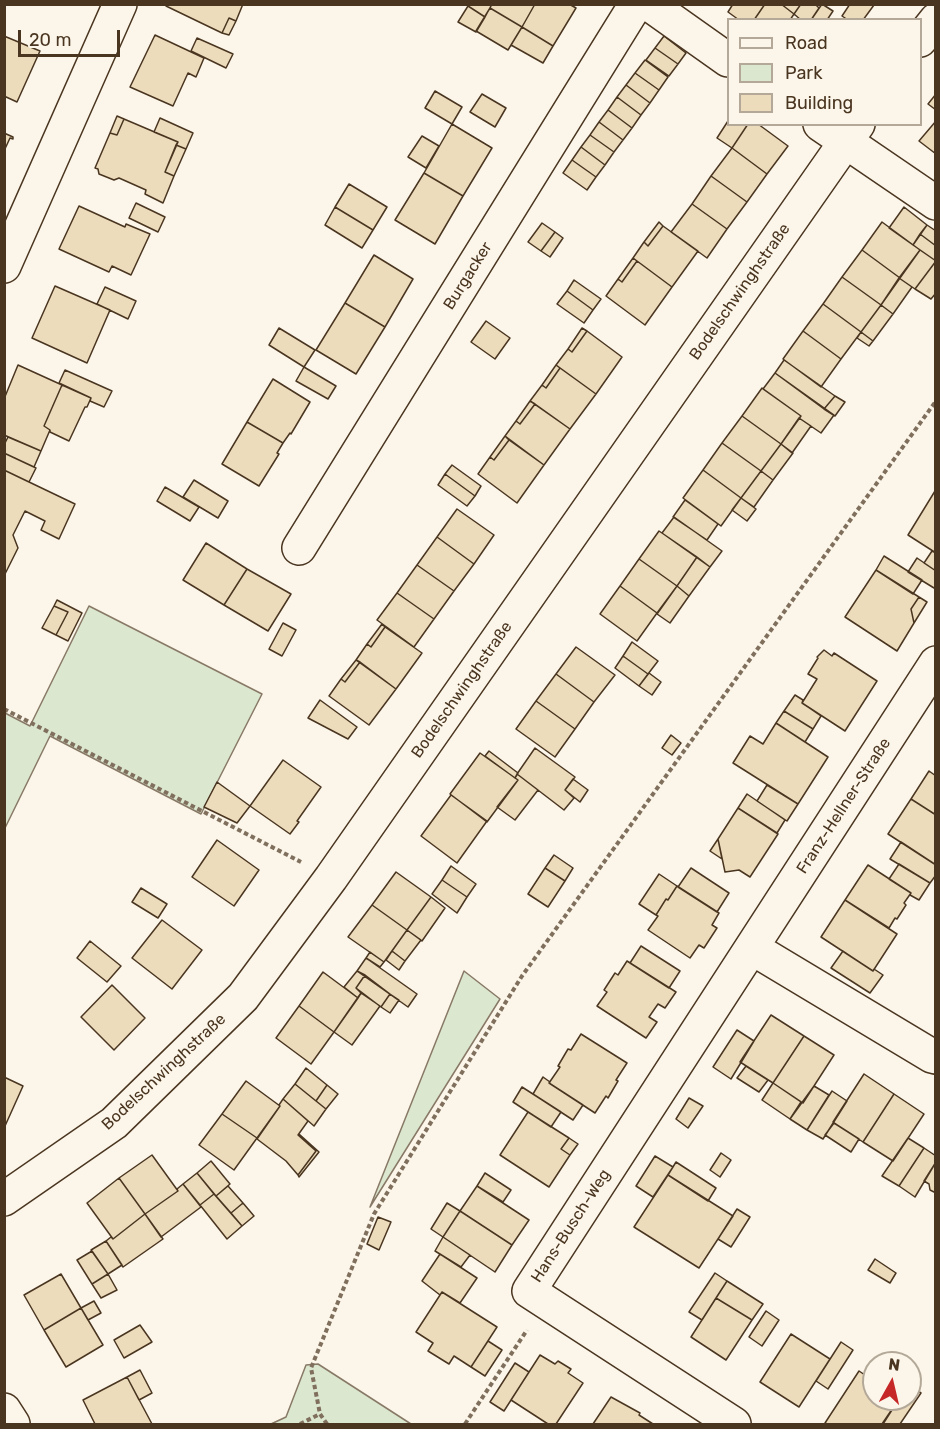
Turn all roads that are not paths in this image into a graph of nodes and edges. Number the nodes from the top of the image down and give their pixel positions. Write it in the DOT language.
graph roads {
  1 [pos="120,4"];
  2 [pos="636,4"];
  3 [pos="649,4"];
  4 [pos="936,20"];
  5 [pos="922,39"];
  6 [pos="727,59"];
  7 [pos="841,130"];
  8 [pos="936,203"];
  9 [pos="4,266"];
  10 [pos="299,548"];
  11 [pos="936,663"];
  12 [pos="752,948"];
  13 [pos="936,1057"];
  14 [pos="668,1076"];
  15 [pos="4,1199"];
  16 [pos="4,1410"];
  17 [pos="13,1425"];
  18 [pos="734,1425"];
  1 -- 9 [label="street"];
  2 -- 10 [label="street, Burgacker"];
  3 -- 6 [label="street"];
  4 -- 5 [label="street"];
  7 -- 8 [label="street"];
  7 -- 15 [label="street, Bodelschwinghstraße"];
  11 -- 12 [label="street, Franz-Hellner-Straße"];
  12 -- 13 [label="street"];
  12 -- 14 [label="street, Franz-Hellner-Straße"];
  14 -- 18 [label="street, Hans-Busch-Weg"];
  16 -- 17 [label="street"];
}
